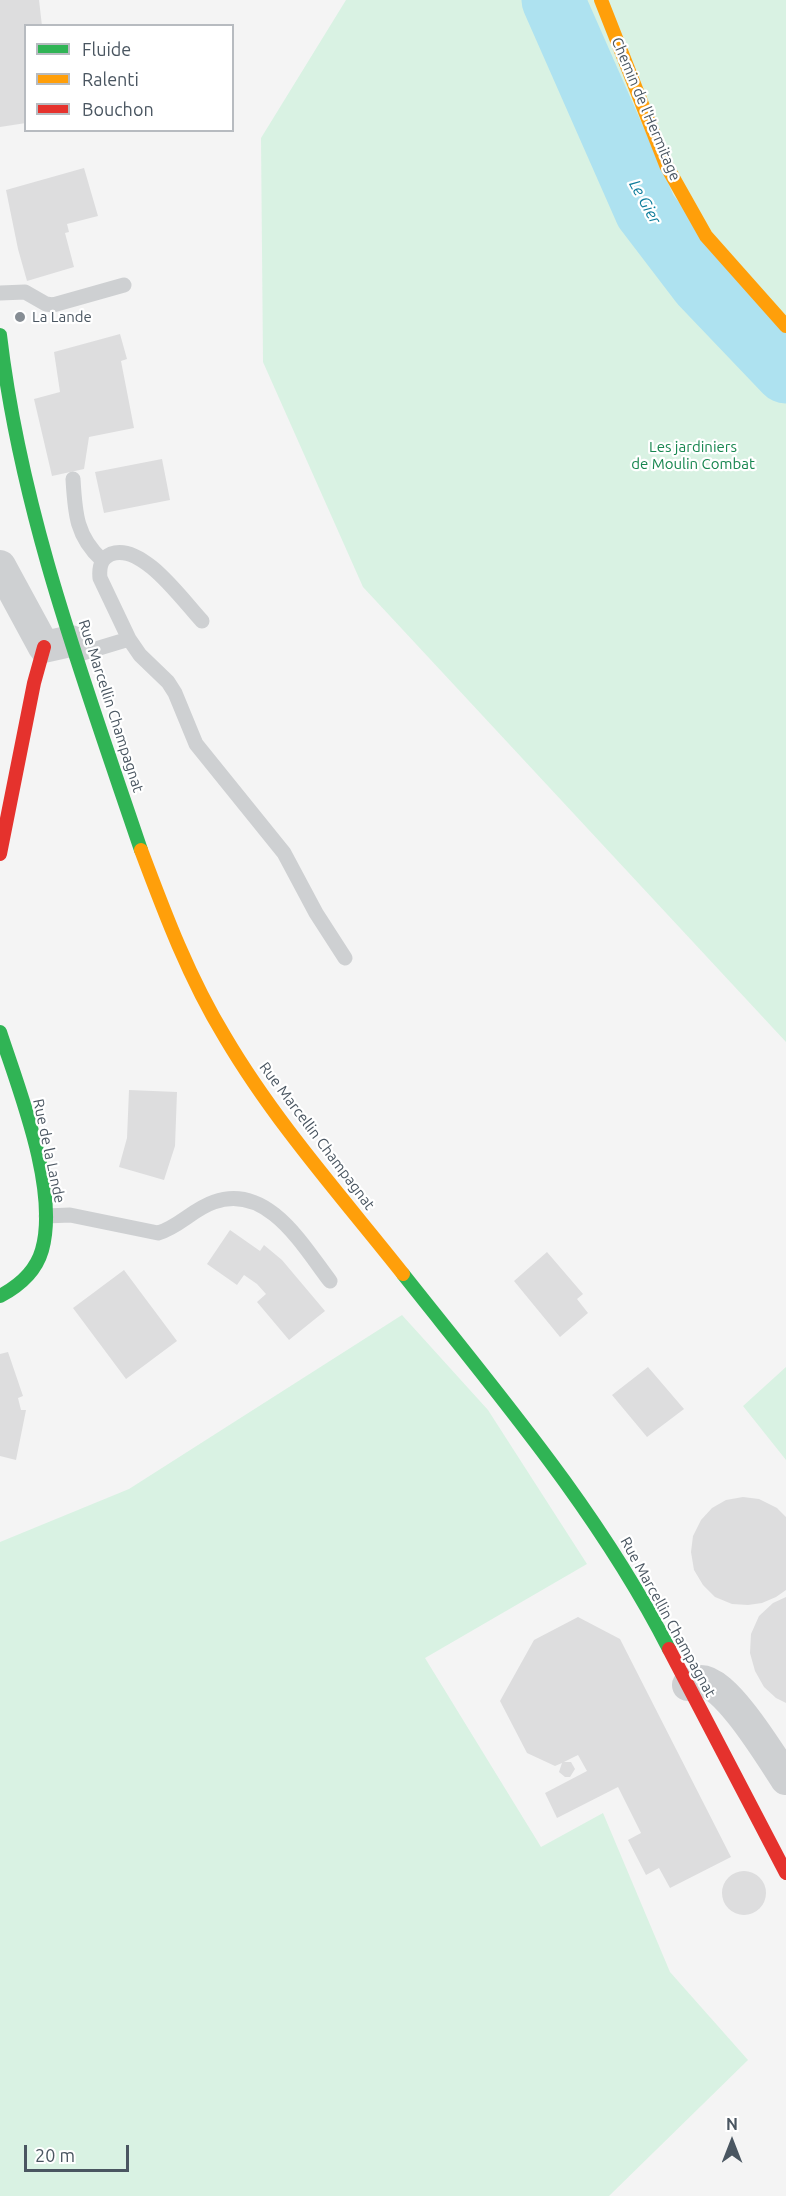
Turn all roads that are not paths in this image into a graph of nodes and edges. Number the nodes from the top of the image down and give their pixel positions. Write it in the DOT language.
graph roads {
  1 [pos="601,0"];
  2 [pos="124,285"];
  3 [pos="0,293"];
  4 [pos="786,326"];
  5 [pos="0,335"];
  6 [pos="73,479"];
  7 [pos="102,560"];
  8 [pos="0,566"];
  9 [pos="202,621"];
  10 [pos="129,639"];
  11 [pos="64,647"];
  12 [pos="0,854"];
  13 [pos="345,958"];
  14 [pos="0,1032"];
  15 [pos="46,1216"];
  16 [pos="330,1281"];
  17 [pos="0,1296"];
  18 [pos="688,1685"];
  19 [pos="786,1779"];
  20 [pos="786,1873"];
  1 -- 4 [label="main road, Chemin de l'Hermitage"];
  2 -- 3 [label="lane"];
  5 -- 11 [label="main road, Rue Marcellin Champagnat"];
  6 -- 7 [label="lane"];
  7 -- 9 [label="lane"];
  7 -- 10 [label="lane"];
  8 -- 11 [label="street"];
  10 -- 11 [label="lane"];
  10 -- 13 [label="lane"];
  11 -- 12 [label="main road"];
  11 -- 18 [label="main road, Rue Marcellin Champagnat"];
  14 -- 15 [label="main road, Rue de la Lande"];
  15 -- 16 [label="lane"];
  15 -- 17 [label="main road, Rue de la Lande"];
  18 -- 19 [label="street"];
  18 -- 20 [label="main road, Rue Marcellin Champagnat"];
}
